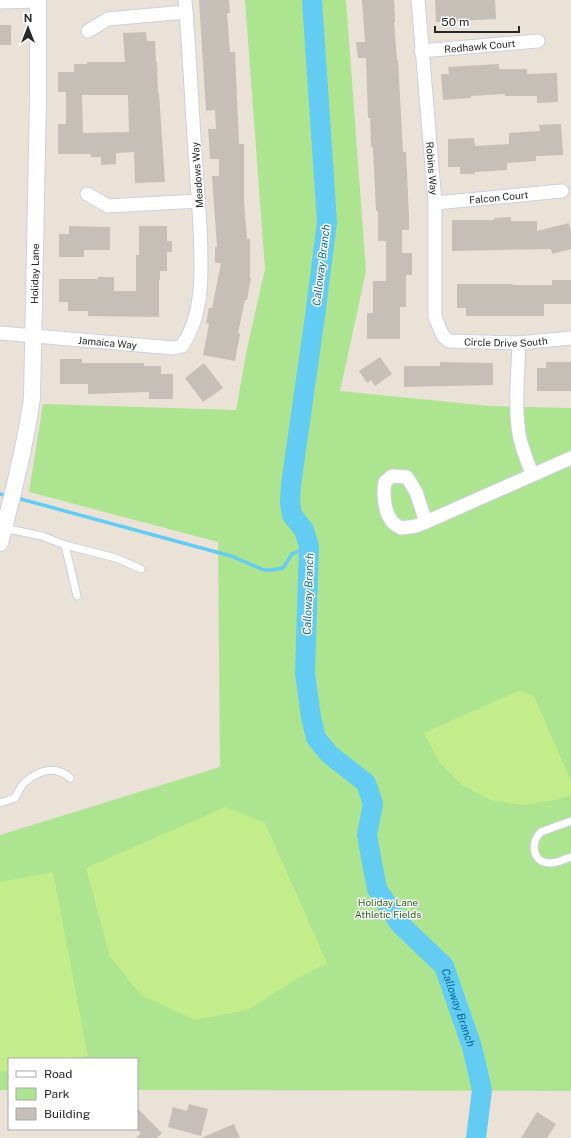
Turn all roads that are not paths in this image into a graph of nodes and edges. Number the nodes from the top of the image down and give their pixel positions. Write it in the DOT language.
graph roads {
  1 [pos="38,0"];
  2 [pos="418,0"];
  3 [pos="0,2"];
  4 [pos="186,6"];
  5 [pos="88,31"];
  6 [pos="538,41"];
  7 [pos="421,50"];
  8 [pos="562,191"];
  9 [pos="87,194"];
  10 [pos="198,201"];
  11 [pos="435,203"];
  12 [pos="0,333"];
  13 [pos="33,336"];
  14 [pos="442,336"];
  15 [pos="571,338"];
  16 [pos="519,343"];
  17 [pos="182,346"];
  18 [pos="571,458"];
  19 [pos="532,474"];
  20 [pos="426,522"];
  21 [pos="4,528"];
  22 [pos="0,543"];
  23 [pos="65,545"];
  24 [pos="141,569"];
  25 [pos="77,596"];
  26 [pos="70,778"];
  27 [pos="0,803"];
  28 [pos="571,821"];
  29 [pos="571,857"];
  1 -- 3 [label="street"];
  1 -- 13 [label="street, Holiday Lane"];
  2 -- 7 [label="street, Robins Way"];
  4 -- 5 [label="street"];
  4 -- 10 [label="street, Meadows Way"];
  6 -- 7 [label="street, Redhawk Court"];
  7 -- 11 [label="street, Robins Way"];
  8 -- 11 [label="street, Falcon Court"];
  9 -- 10 [label="street"];
  10 -- 17 [label="street, Meadows Way"];
  11 -- 14 [label="street, Robins Way"];
  12 -- 13 [label="street, Jamaica Way"];
  13 -- 17 [label="street, Jamaica Way"];
  13 -- 21 [label="street, Holiday Lane"];
  14 -- 16 [label="street, Circle Drive South"];
  15 -- 16 [label="street, Circle Drive South"];
  16 -- 19 [label="street"];
  18 -- 19 [label="street"];
  19 -- 20 [label="street"];
  21 -- 22 [label="street, Holiday Lane"];
  21 -- 23 [label="lane"];
  23 -- 24 [label="lane"];
  23 -- 25 [label="lane"];
  26 -- 27 [label="lane"];
  28 -- 29 [label="lane"];
}
